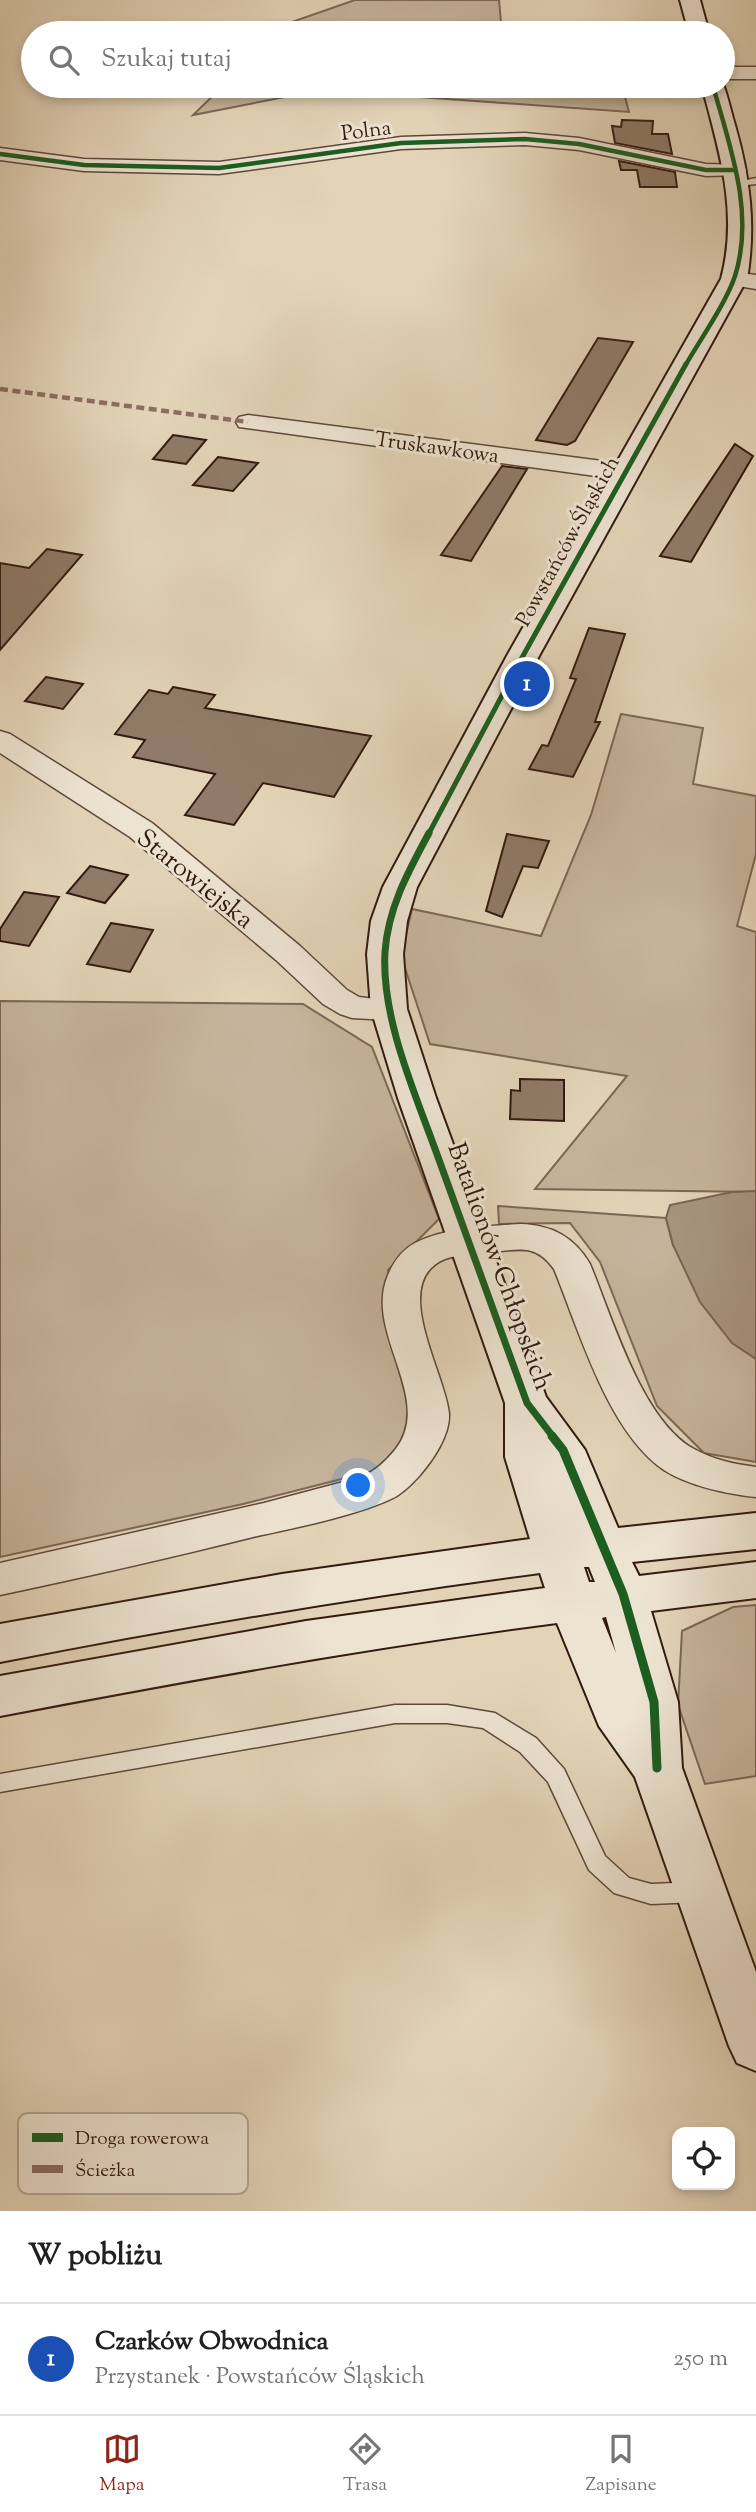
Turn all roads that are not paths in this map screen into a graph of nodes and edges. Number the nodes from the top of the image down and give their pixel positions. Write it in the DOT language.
graph roads {
  1 [pos="690,0"];
  2 [pos="696,21"];
  3 [pos="735,73"];
  4 [pos="756,73"];
  5 [pos="717,98"];
  6 [pos="0,154"];
  7 [pos="743,178"];
  8 [pos="745,280"];
  9 [pos="248,422"];
  10 [pos="625,472"];
  11 [pos="0,740"];
  12 [pos="389,1009"];
  13 [pos="470,1242"];
  14 [pos="527,1403"];
  15 [pos="756,1482"];
  16 [pos="756,1531"];
  17 [pos="605,1547"];
  18 [pos="556,1554"];
  19 [pos="0,1579"];
  20 [pos="756,1580"];
  21 [pos="623,1594"];
  22 [pos="572,1601"];
  23 [pos="0,1643"];
  24 [pos="0,1696"];
  25 [pos="657,1768"];
  26 [pos="0,1783"];
  27 [pos="701,1892"];
  28 [pos="756,2046"];
  1 -- 2 [label="street"];
  3 -- 4 [label="street"];
  5 -- 7 [label="street, Powstańców Śląskich"];
  6 -- 7 [label="street, Polna"];
  7 -- 8 [label="street, Powstańców Śląskich"];
  8 -- 10 [label="street, Powstańców Śląskich"];
  9 -- 10 [label="street, Truskawkowa"];
  10 -- 12 [label="street, Powstańców Śląskich"];
  11 -- 12 [label="street, Starowiejska"];
  12 -- 13 [label="street, Batalionów Chłopskich"];
  13 -- 14 [label="street, Batalionów Chłopskich"];
  13 -- 15 [label="street"];
  13 -- 19 [label="street"];
  14 -- 17 [label="street, Batalionów Chłopskich"];
  14 -- 18 [label="street, Batalionów Chłopskich"];
  16 -- 17 [label="street"];
  17 -- 18 [label="street"];
  17 -- 21 [label="street, Batalionów Chłopskich"];
  18 -- 22 [label="street, Batalionów Chłopskich"];
  18 -- 23 [label="street"];
  20 -- 21 [label="street"];
  21 -- 22 [label="street"];
  21 -- 25 [label="street, Batalionów Chłopskich"];
  22 -- 24 [label="street"];
  22 -- 25 [label="street, Batalionów Chłopskich"];
  25 -- 27 [label="street, Batalionów Chłopskich"];
  26 -- 27 [label="lane"];
  27 -- 28 [label="street, Batalionów Chłopskich"];
}
